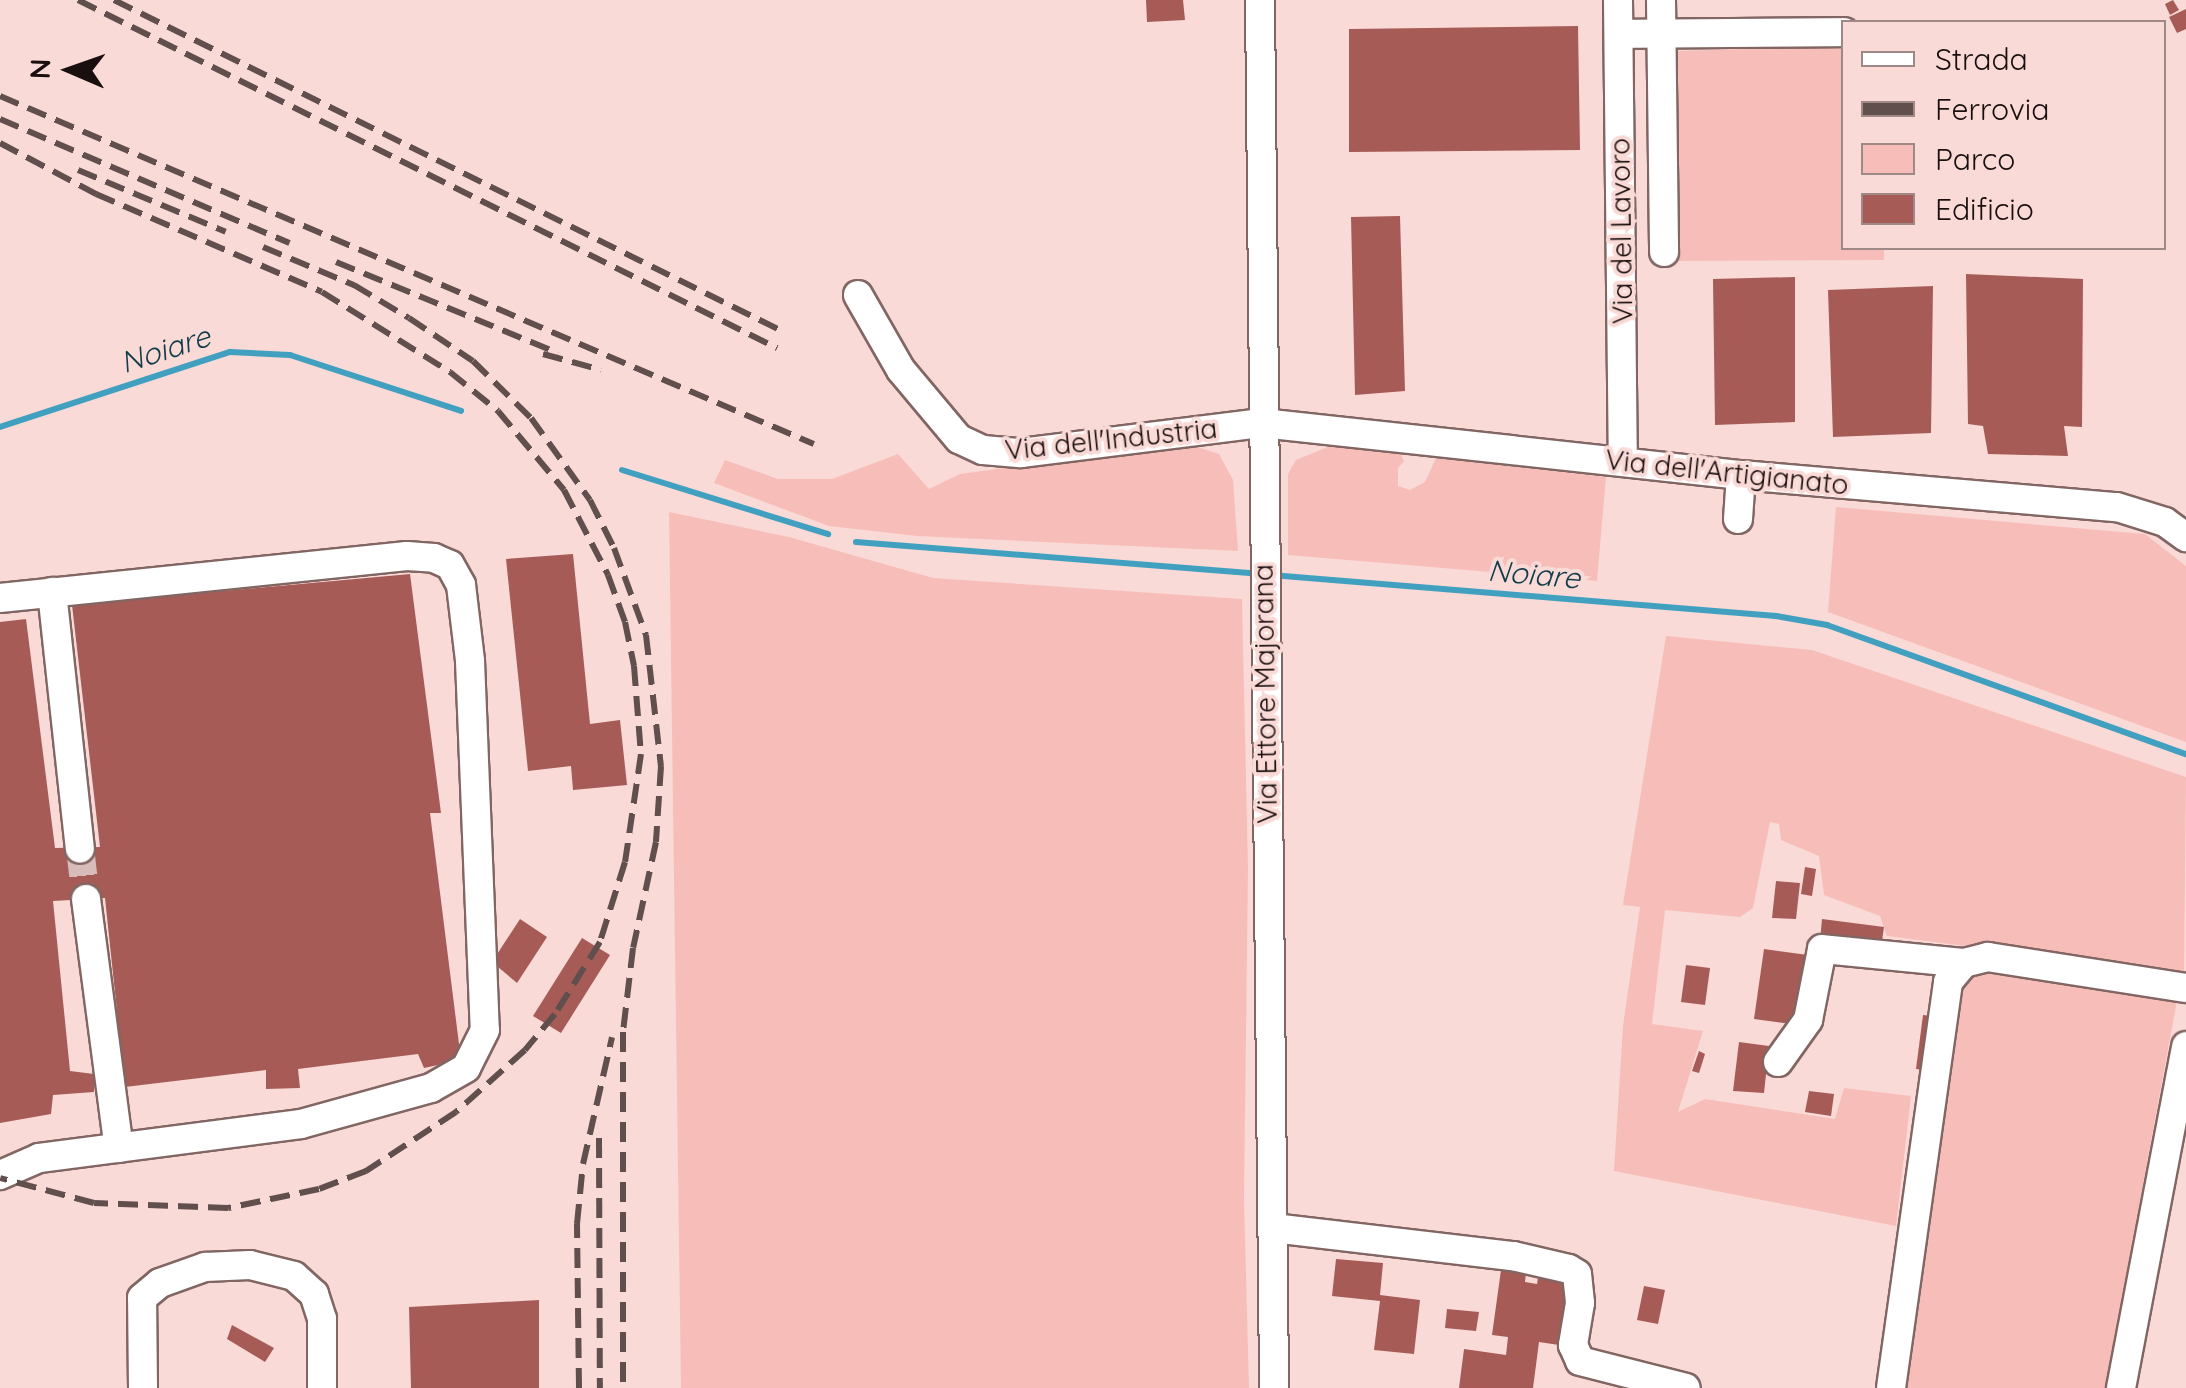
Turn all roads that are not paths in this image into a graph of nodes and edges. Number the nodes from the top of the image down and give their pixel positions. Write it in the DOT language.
graph roads {
  1 [pos="1260,0"];
  2 [pos="1618,0"];
  3 [pos="1661,0"];
  4 [pos="1841,32"];
  5 [pos="1619,34"];
  6 [pos="1661,34"];
  7 [pos="1621,253"];
  8 [pos="858,295"];
  9 [pos="1262,424"];
  10 [pos="1624,462"];
  11 [pos="1742,475"];
  12 [pos="1738,519"];
  13 [pos="2186,537"];
  14 [pos="52,592"];
  15 [pos="0,598"];
  16 [pos="80,848"];
  17 [pos="86,899"];
  18 [pos="1964,964"];
  19 [pos="2186,988"];
  20 [pos="2186,1046"];
  21 [pos="1778,1062"];
  22 [pos="119,1148"];
  23 [pos="0,1175"];
  24 [pos="1273,1228"];
  25 [pos="143,1388"];
  26 [pos="322,1388"];
  27 [pos="1274,1388"];
  28 [pos="1686,1388"];
  29 [pos="1892,1388"];
  30 [pos="2121,1388"];
  1 -- 9 [label="street, Via Ettore Majorana"];
  2 -- 5 [label="street, Via del Lavoro"];
  3 -- 6 [label="street"];
  4 -- 6 [label="street"];
  5 -- 6 [label="street"];
  5 -- 7 [label="street, Via del Lavoro"];
  6 -- 7 [label="street"];
  7 -- 10 [label="street, Via del Lavoro"];
  8 -- 9 [label="street, Via dell'Industria"];
  9 -- 10 [label="street, Via dell'Artigianato"];
  9 -- 24 [label="street, Via Ettore Majorana"];
  10 -- 11 [label="street, Via dell'Artigianato"];
  11 -- 12 [label="street"];
  11 -- 13 [label="street, Via dell'Artigianato"];
  14 -- 15 [label="street"];
  14 -- 16 [label="street"];
  14 -- 22 [label="street"];
  17 -- 22 [label="street"];
  18 -- 19 [label="street"];
  18 -- 21 [label="street"];
  18 -- 29 [label="street"];
  20 -- 30 [label="street"];
  22 -- 23 [label="street"];
  24 -- 27 [label="street, Via Ettore Majorana"];
  24 -- 28 [label="street"];
  25 -- 26 [label="street"];
}
